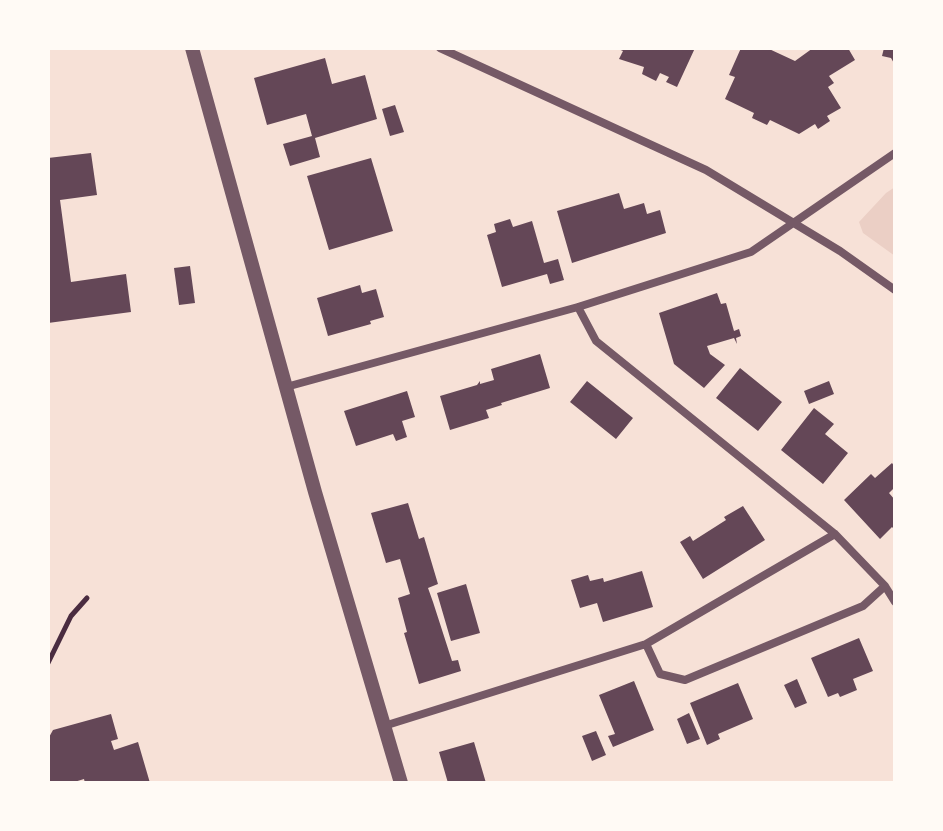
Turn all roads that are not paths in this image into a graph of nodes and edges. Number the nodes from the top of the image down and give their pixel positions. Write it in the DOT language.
graph roads {
  1 [pos="192,48"];
  2 [pos="440,48"];
  3 [pos="895,153"];
  4 [pos="795,223"];
  5 [pos="895,290"];
  6 [pos="578,307"];
  7 [pos="286,387"];
  8 [pos="835,534"];
  9 [pos="885,586"];
  10 [pos="895,602"];
  11 [pos="646,644"];
  12 [pos="384,726"];
  13 [pos="401,783"];
  1 -- 7 [label="street"];
  2 -- 4 [label="street"];
  3 -- 4 [label="street"];
  4 -- 5 [label="street"];
  4 -- 6 [label="street"];
  6 -- 7 [label="street"];
  6 -- 8 [label="street"];
  7 -- 12 [label="street"];
  8 -- 9 [label="street"];
  8 -- 11 [label="street"];
  9 -- 10 [label="street"];
  9 -- 11 [label="street"];
  11 -- 12 [label="street"];
  12 -- 13 [label="street"];
}
